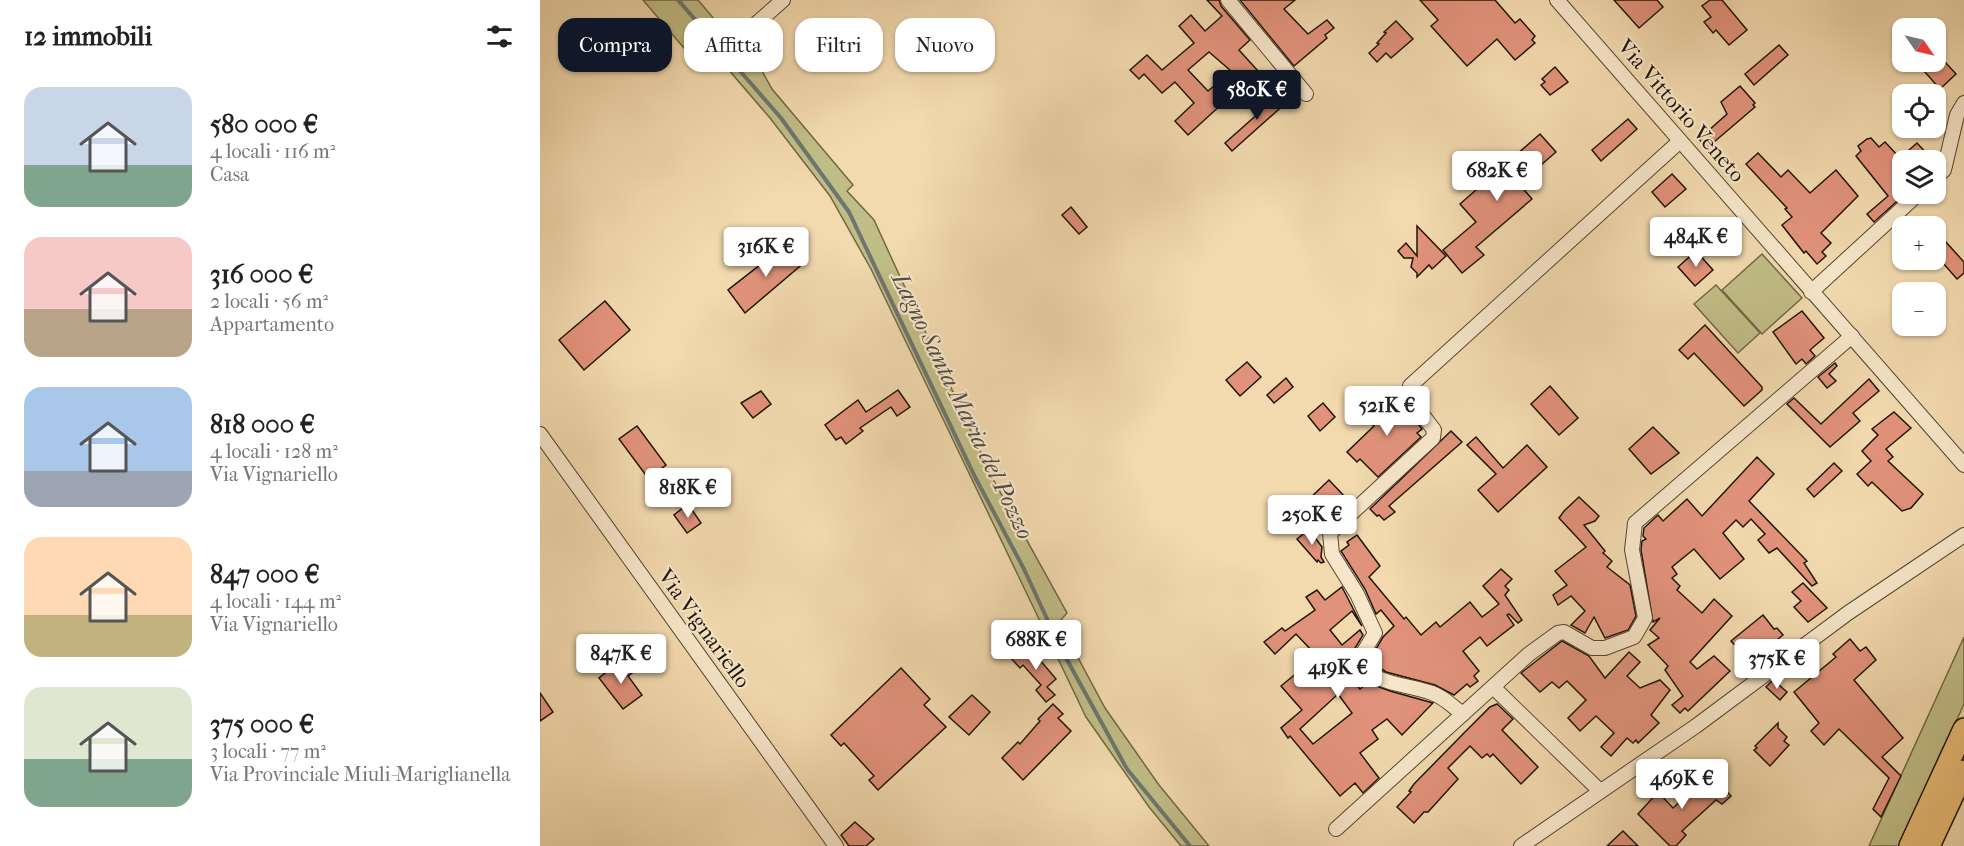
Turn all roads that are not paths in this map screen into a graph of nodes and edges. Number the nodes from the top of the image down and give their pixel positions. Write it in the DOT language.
graph roads {
  1 [pos="783,0"];
  2 [pos="1228,0"];
  3 [pos="1557,0"];
  4 [pos="763,18"];
  5 [pos="1306,94"];
  6 [pos="1964,103"];
  7 [pos="1680,141"];
  8 [pos="1946,153"];
  9 [pos="1907,204"];
  10 [pos="1811,292"];
  11 [pos="1852,336"];
  12 [pos="540,434"];
  13 [pos="1964,465"];
  14 [pos="1964,536"];
  15 [pos="1493,687"];
  16 [pos="1463,714"];
  17 [pos="1964,729"];
  18 [pos="1964,771"];
  19 [pos="1600,791"];
  20 [pos="1336,829"];
  21 [pos="1529,843"];
  22 [pos="836,846"];
  23 [pos="1910,846"];
  24 [pos="1929,846"];
  1 -- 4 [label="street"];
  2 -- 5 [label="street"];
  3 -- 7 [label="street, Via Vittorio Veneto"];
  6 -- 8 [label="street"];
  7 -- 10 [label="street, Via Vittorio Veneto"];
  7 -- 16 [label="street"];
  9 -- 10 [label="street"];
  10 -- 11 [label="street, Via Vittorio Veneto"];
  11 -- 13 [label="street, Via Vittorio Veneto"];
  11 -- 15 [label="street"];
  12 -- 22 [label="street, Via Vignariello"];
  14 -- 19 [label="street"];
  15 -- 16 [label="street"];
  15 -- 19 [label="street"];
  16 -- 20 [label="street"];
  17 -- 23 [label="highway"];
  18 -- 24 [label="highway"];
  19 -- 21 [label="street"];
}
